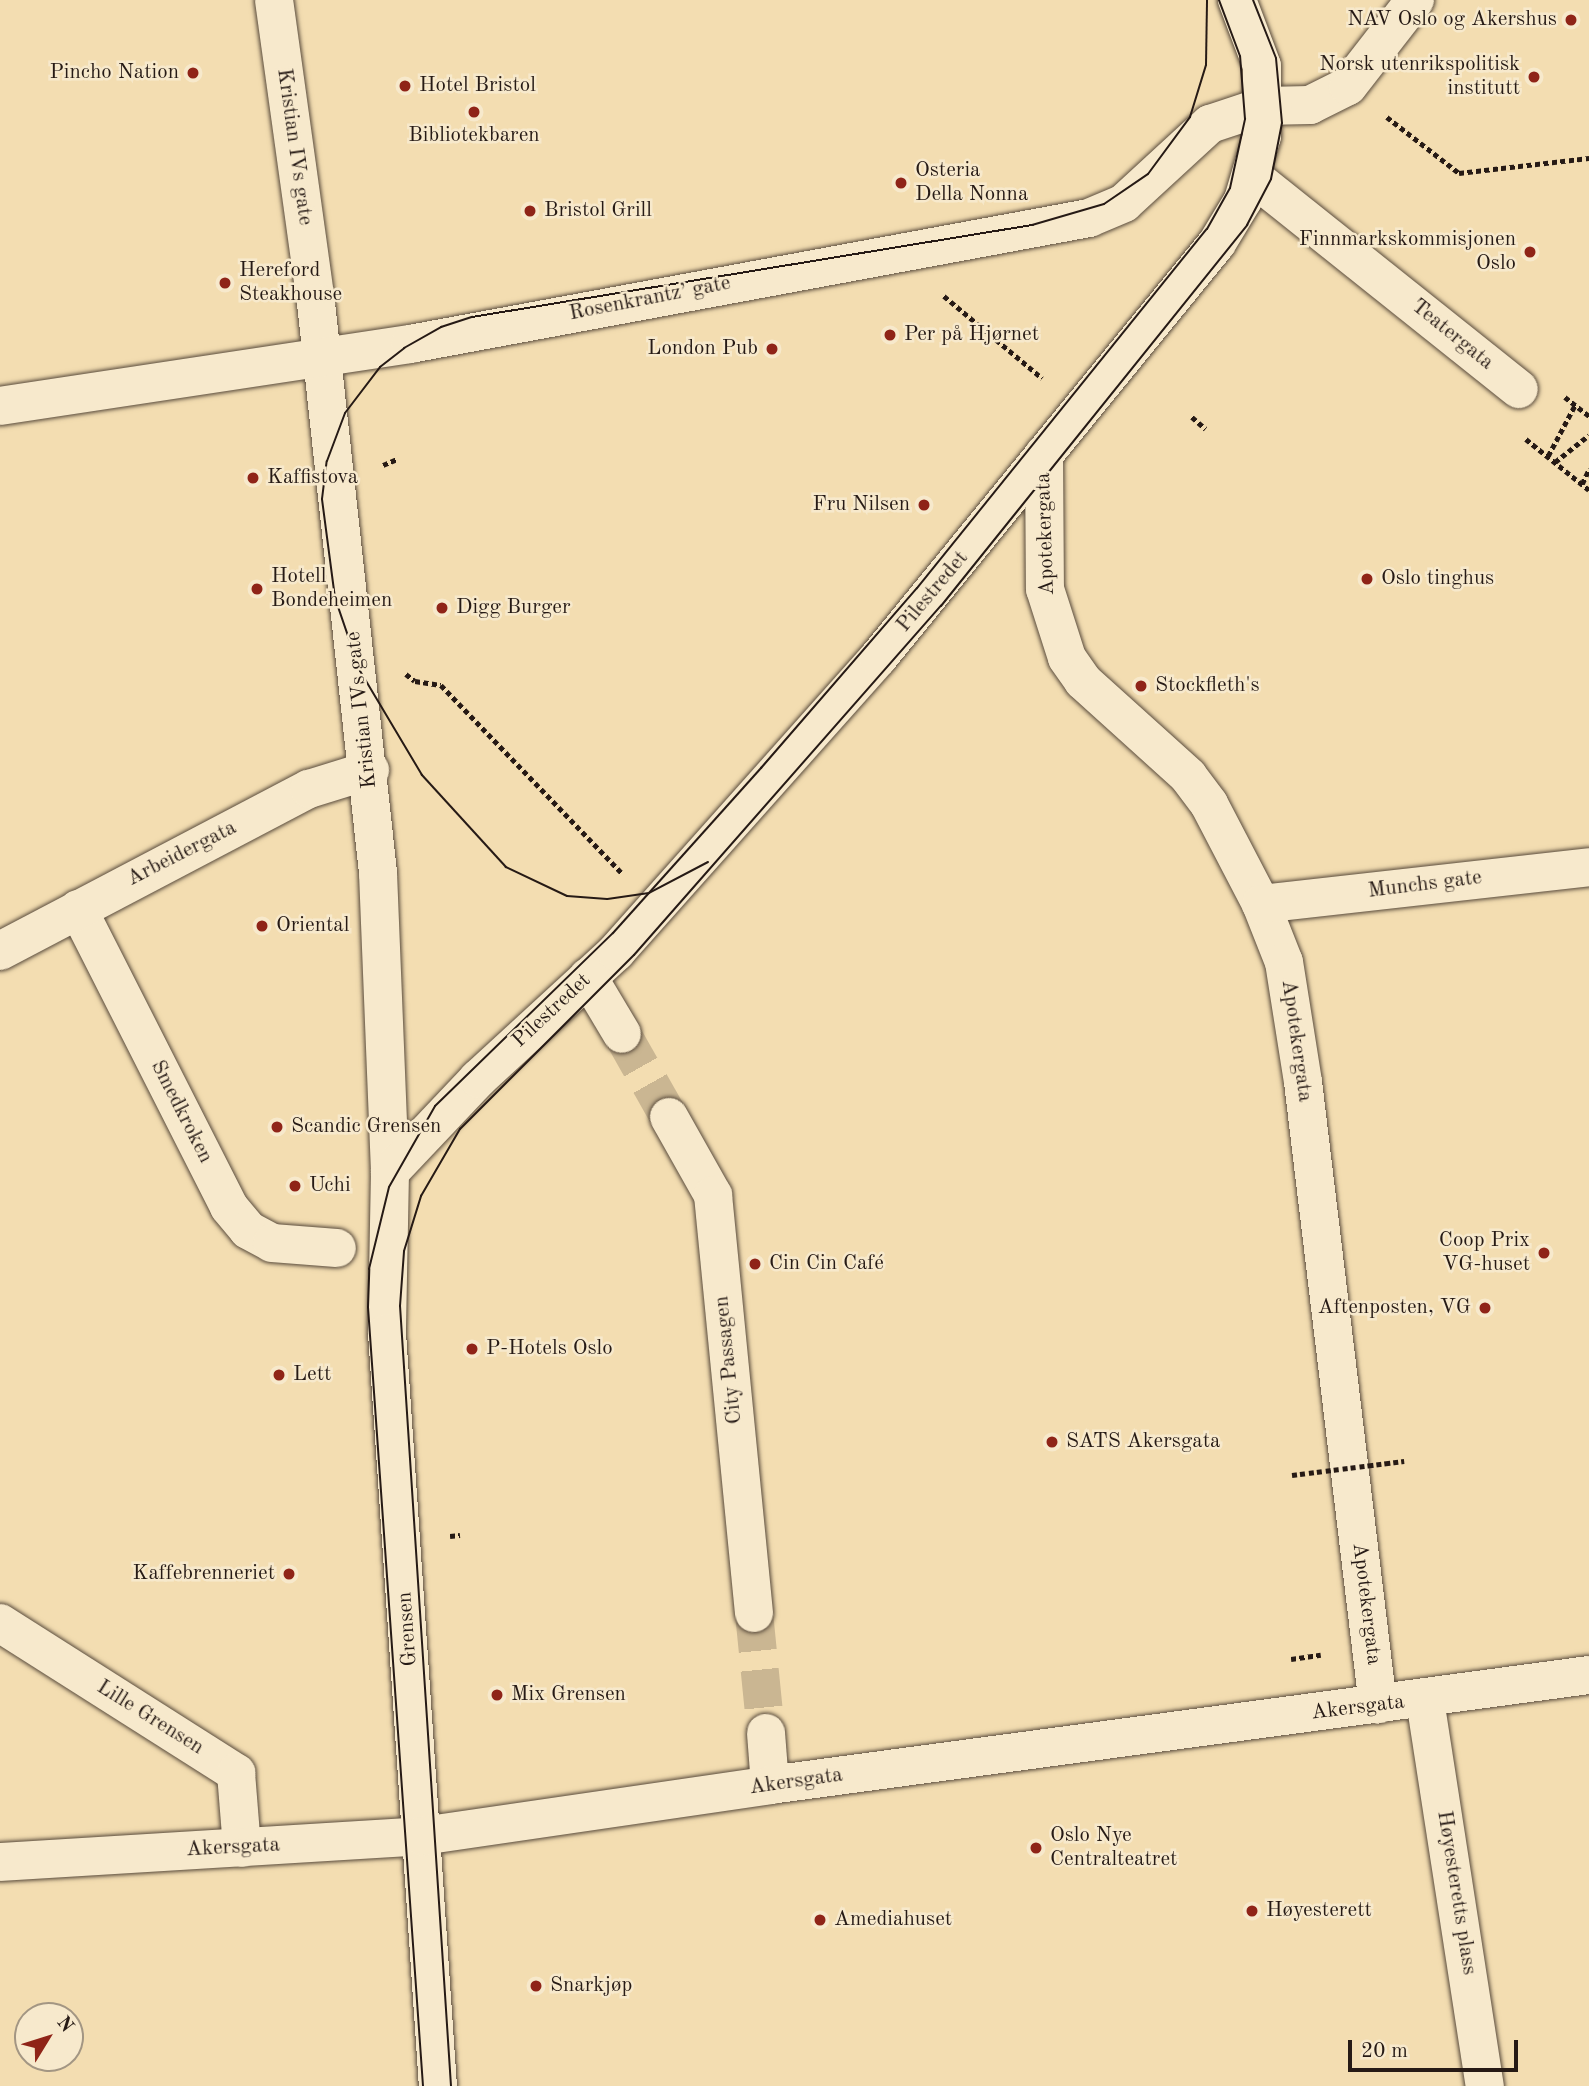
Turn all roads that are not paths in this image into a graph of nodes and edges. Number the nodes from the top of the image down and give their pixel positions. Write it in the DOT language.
graph roads {
  1 [pos="274,0"];
  2 [pos="1237,0"];
  3 [pos="1416,0"];
  4 [pos="1264,106"];
  5 [pos="1253,177"];
  6 [pos="321,358"];
  7 [pos="1519,389"];
  8 [pos="0,406"];
  9 [pos="1044,454"];
  10 [pos="370,770"];
  11 [pos="1589,867"];
  12 [pos="1261,904"];
  13 [pos="78,909"];
  14 [pos="0,951"];
  15 [pos="588,978"];
  16 [pos="622,1034"];
  17 [pos="669,1118"];
  18 [pos="390,1172"];
  19 [pos="337,1248"];
  20 [pos="754,1613"];
  21 [pos="0,1623"];
  22 [pos="1589,1675"];
  23 [pos="1425,1700"];
  24 [pos="1378,1705"];
  25 [pos="766,1733"];
  26 [pos="770,1785"];
  27 [pos="422,1836"];
  28 [pos="242,1848"];
  29 [pos="0,1862"];
  30 [pos="438,2086"];
  31 [pos="1485,2086"];
  1 -- 6 [label="street, Kristian IVs gate"];
  2 -- 4 [label="street, Pilestredet"];
  3 -- 4 [label="street"];
  4 -- 5 [label="street, Pilestredet"];
  4 -- 6 [label="street, Rosenkrantz’ gate"];
  5 -- 7 [label="street, Teatergata"];
  5 -- 9 [label="street, Pilestredet"];
  6 -- 8 [label="street, Rosenkrantz’ gate"];
  6 -- 10 [label="street, Kristian IVs gate"];
  9 -- 12 [label="street, Apotekergata"];
  9 -- 15 [label="street, Pilestredet"];
  10 -- 13 [label="street, Arbeidergata"];
  10 -- 18 [label="street, Kristian IVs gate"];
  11 -- 12 [label="street, Munchs gate"];
  12 -- 24 [label="street, Apotekergata"];
  13 -- 14 [label="street, Arbeidergata"];
  13 -- 19 [label="street, Smedkroken"];
  15 -- 16 [label="street"];
  15 -- 18 [label="street, Pilestredet"];
  17 -- 20 [label="street, City Passagen"];
  18 -- 27 [label="street, Grensen"];
  21 -- 28 [label="street, Lille Grensen"];
  22 -- 23 [label="street, Akersgata"];
  23 -- 24 [label="street, Akersgata"];
  23 -- 31 [label="street, Høyesteretts plass"];
  24 -- 26 [label="street, Akersgata"];
  25 -- 26 [label="street"];
  26 -- 27 [label="street, Akersgata"];
  27 -- 28 [label="street, Akersgata"];
  27 -- 30 [label="street, Grensen"];
  28 -- 29 [label="street, Akersgata"];
}
